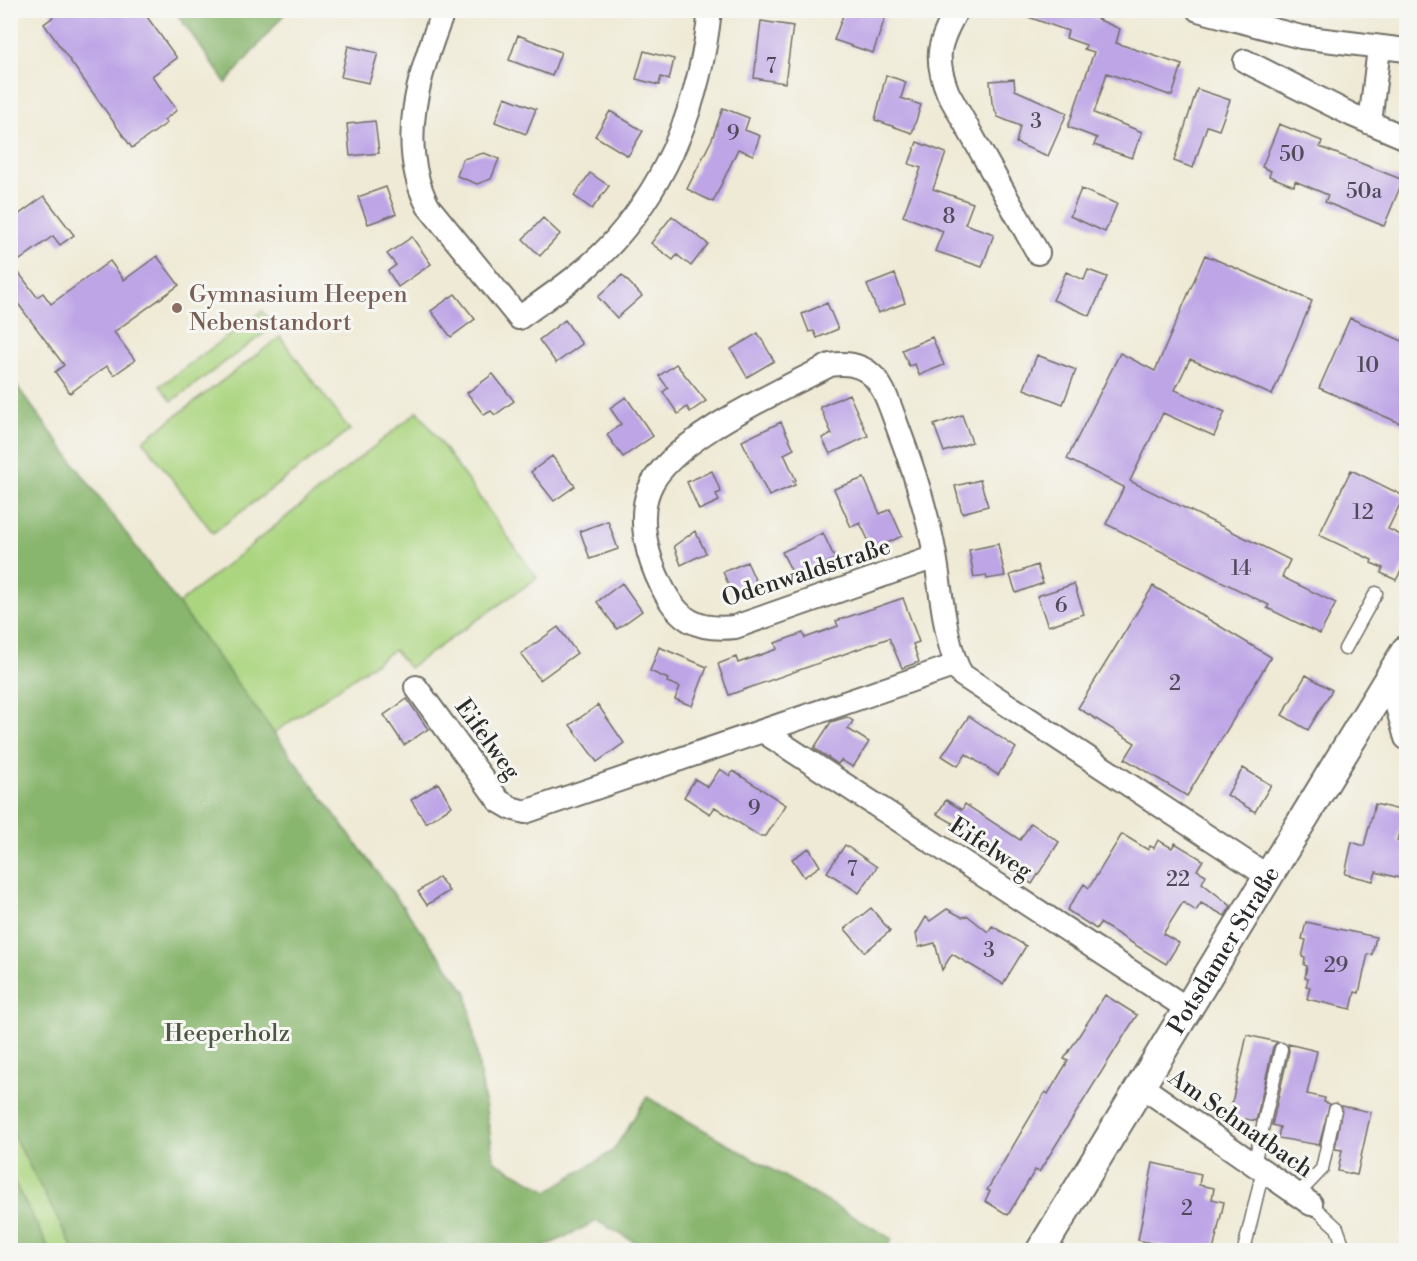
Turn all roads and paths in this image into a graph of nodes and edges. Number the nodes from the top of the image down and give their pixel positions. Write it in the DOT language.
graph roads {
  1 [pos="444,10"];
  2 [pos="710,10"];
  3 [pos="957,10"];
  4 [pos="1198,10"];
  5 [pos="1379,48"];
  6 [pos="1407,50"];
  7 [pos="1245,61"];
  8 [pos="1370,123"];
  9 [pos="1407,138"];
  10 [pos="1038,253"];
  11 [pos="935,557"];
  12 [pos="1376,593"];
  13 [pos="1345,649"];
  14 [pos="1407,650"];
  15 [pos="956,664"];
  16 [pos="1389,679"];
  17 [pos="416,687"];
  18 [pos="764,732"];
  19 [pos="1407,738"];
  20 [pos="1269,877"];
  21 [pos="1188,1009"];
  22 [pos="1281,1049"];
  23 [pos="1141,1086"];
  24 [pos="1335,1110"];
  25 [pos="1259,1167"];
  26 [pos="1305,1199"];
  27 [pos="1244,1250"];
  28 [pos="1041,1251"];
  29 [pos="1345,1251"];
  1 -- 2 [label="street"];
  3 -- 10 [label="street"];
  4 -- 5 [label="street"];
  5 -- 6 [label="street"];
  5 -- 8 [label="street"];
  7 -- 8 [label="street"];
  8 -- 9 [label="street"];
  11 -- 11 [label="street, Odenwaldstraße"];
  11 -- 15 [label="street, Odenwaldstraße"];
  12 -- 13 [label="lane"];
  14 -- 16 [label="street, Potsdamer Straße"];
  15 -- 18 [label="street, Eifelweg"];
  15 -- 20 [label="street"];
  16 -- 19 [label="street"];
  16 -- 20 [label="street, Potsdamer Straße"];
  17 -- 18 [label="street, Eifelweg"];
  18 -- 21 [label="street, Eifelweg"];
  20 -- 21 [label="street, Potsdamer Straße"];
  21 -- 23 [label="street, Potsdamer Straße"];
  22 -- 25 [label="lane"];
  23 -- 25 [label="street, Am Schnatbach"];
  23 -- 28 [label="street, Potsdamer Straße"];
  24 -- 26 [label="lane"];
  25 -- 26 [label="street, Am Schnatbach"];
  25 -- 27 [label="lane"];
  26 -- 29 [label="lane"];
}
